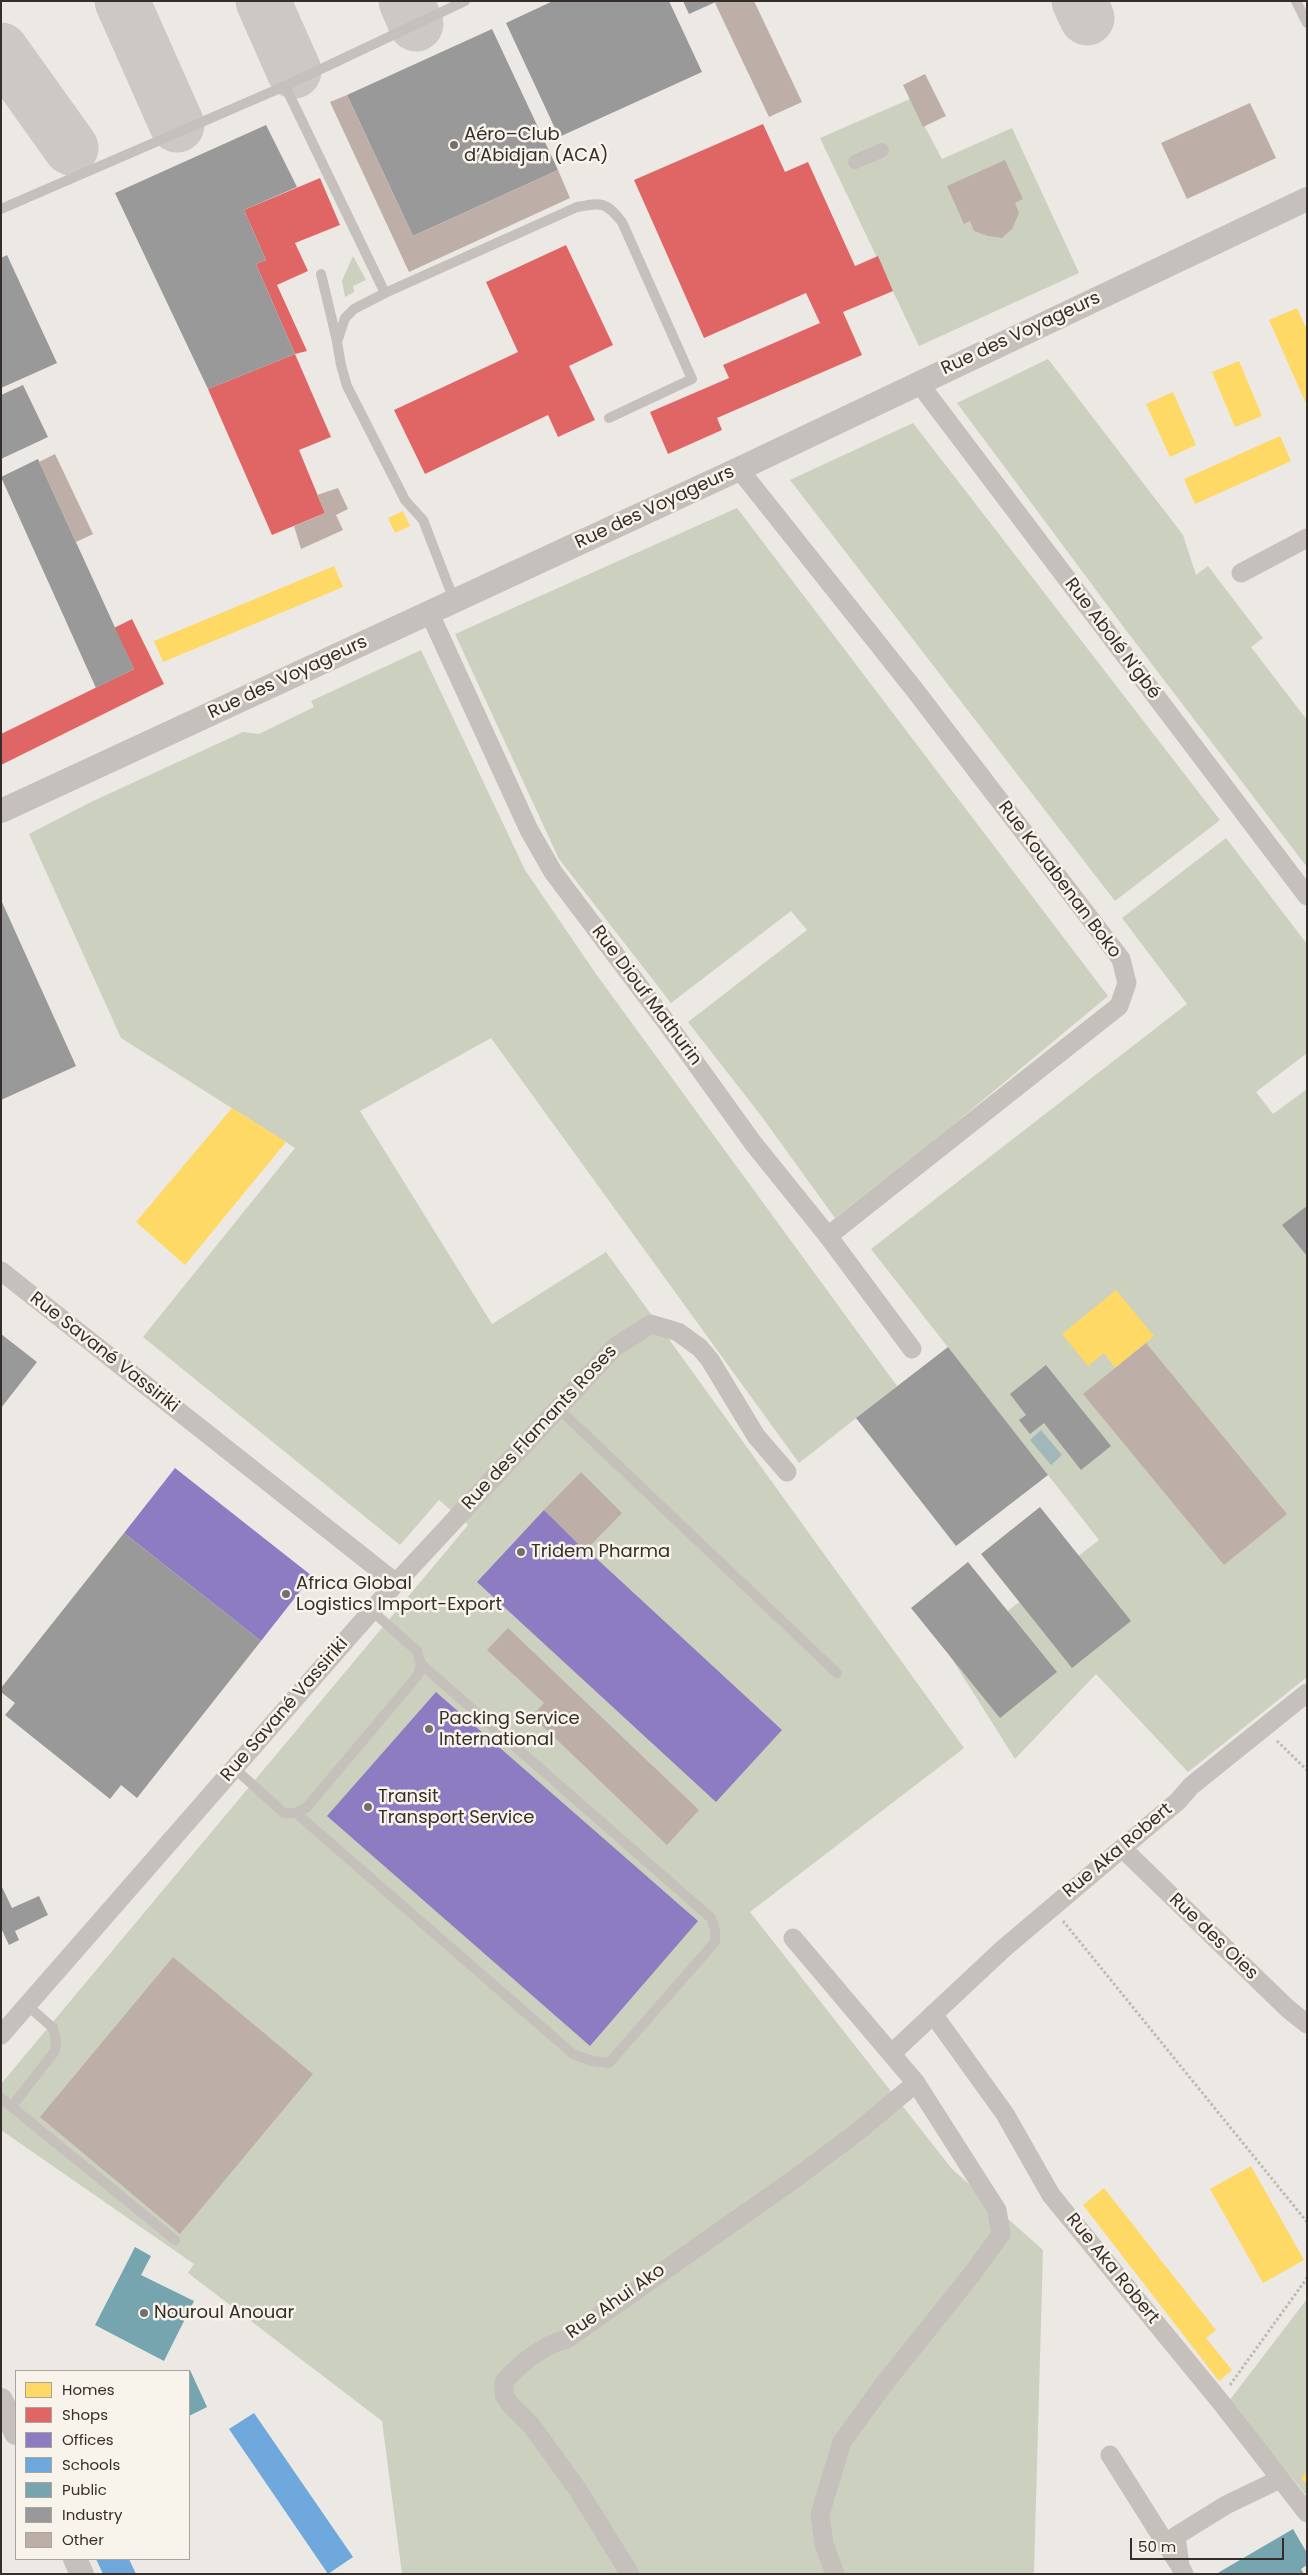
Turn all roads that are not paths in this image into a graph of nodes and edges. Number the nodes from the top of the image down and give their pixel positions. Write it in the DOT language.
graph roads {
  1 [pos="465,1"];
  2 [pos="1296,1"];
  3 [pos="1307,23"];
  4 [pos="285,86"];
  5 [pos="882,150"];
  6 [pos="855,162"];
  7 [pos="1307,200"];
  8 [pos="1,210"];
  9 [pos="321,274"];
  10 [pos="385,294"];
  11 [pos="337,342"];
  12 [pos="918,382"];
  13 [pos="609,418"];
  14 [pos="739,469"];
  15 [pos="1307,538"];
  16 [pos="1241,573"];
  17 [pos="454,600"];
  18 [pos="429,612"];
  19 [pos="1,811"];
  20 [pos="1307,896"];
  21 [pos="828,1236"];
  22 [pos="1,1271"];
  23 [pos="912,1350"];
  24 [pos="557,1407"];
  25 [pos="787,1472"];
  26 [pos="396,1582"];
  27 [pos="372,1611"];
  28 [pos="421,1664"];
  29 [pos="837,1673"];
  30 [pos="1307,1693"];
  31 [pos="234,1768"];
  32 [pos="296,1813"];
  33 [pos="1122,1848"];
  34 [pos="793,1938"];
  35 [pos="27,2005"];
  36 [pos="933,2014"];
  37 [pos="1307,2024"];
  38 [pos="1,2035"];
  39 [pos="891,2054"];
  40 [pos="916,2083"];
  41 [pos="1,2098"];
  42 [pos="12,2106"];
  43 [pos="175,2240"];
  44 [pos="1,2400"];
  45 [pos="15,2431"];
  46 [pos="1110,2455"];
  47 [pos="1280,2479"];
  48 [pos="1307,2513"];
  49 [pos="75,2560"];
  50 [pos="1182,2570"];
  51 [pos="82,2574"];
  52 [pos="630,2574"];
  53 [pos="835,2574"];
  1 -- 4 [label="lane"];
  2 -- 3 [label="lane"];
  4 -- 8 [label="lane"];
  4 -- 10 [label="lane"];
  5 -- 6 [label="street"];
  7 -- 12 [label="street, Rue des Voyageurs"];
  9 -- 11 [label="lane"];
  10 -- 11 [label="lane"];
  10 -- 13 [label="lane"];
  11 -- 17 [label="lane"];
  12 -- 14 [label="street, Rue des Voyageurs"];
  12 -- 20 [label="street, Rue Abolé N'gbé"];
  14 -- 17 [label="street, Rue des Voyageurs"];
  14 -- 21 [label="street, Rue Kouabenan Boko"];
  15 -- 16 [label="street"];
  17 -- 18 [label="street, Rue des Voyageurs"];
  18 -- 19 [label="street, Rue des Voyageurs"];
  18 -- 21 [label="street, Rue Diouf Mathurin"];
  21 -- 23 [label="street, Rue Diouf Mathurin"];
  22 -- 26 [label="street, Rue Savané Vassiriki"];
  24 -- 25 [label="street, Rue des Flamants Roses"];
  24 -- 26 [label="street, Rue des Flamants Roses"];
  24 -- 29 [label="lane"];
  26 -- 27 [label="street, Rue Savané Vassiriki"];
  27 -- 28 [label="lane"];
  27 -- 31 [label="street, Rue Savané Vassiriki"];
  28 -- 32 [label="lane"];
  28 -- 32 [label="lane"];
  30 -- 33 [label="street, Rue Aka Robert"];
  31 -- 32 [label="lane"];
  31 -- 35 [label="street, Rue Savané Vassiriki"];
  33 -- 36 [label="street, Rue Aka Robert"];
  33 -- 37 [label="street, Rue des Oies"];
  34 -- 39 [label="street"];
  35 -- 38 [label="street, Rue Savané Vassiriki"];
  35 -- 42 [label="lane"];
  36 -- 39 [label="street, Rue Aka Robert"];
  36 -- 47 [label="street, Rue Aka Robert"];
  39 -- 40 [label="street"];
  40 -- 52 [label="street, Rue Ahui Ako"];
  40 -- 53 [label="street"];
  41 -- 42 [label="lane"];
  42 -- 43 [label="lane"];
  44 -- 45 [label="street"];
  46 -- 50 [label="street"];
  47 -- 48 [label="street, Rue Aka Robert"];
  47 -- 50 [label="street"];
  49 -- 51 [label="street"];
}
